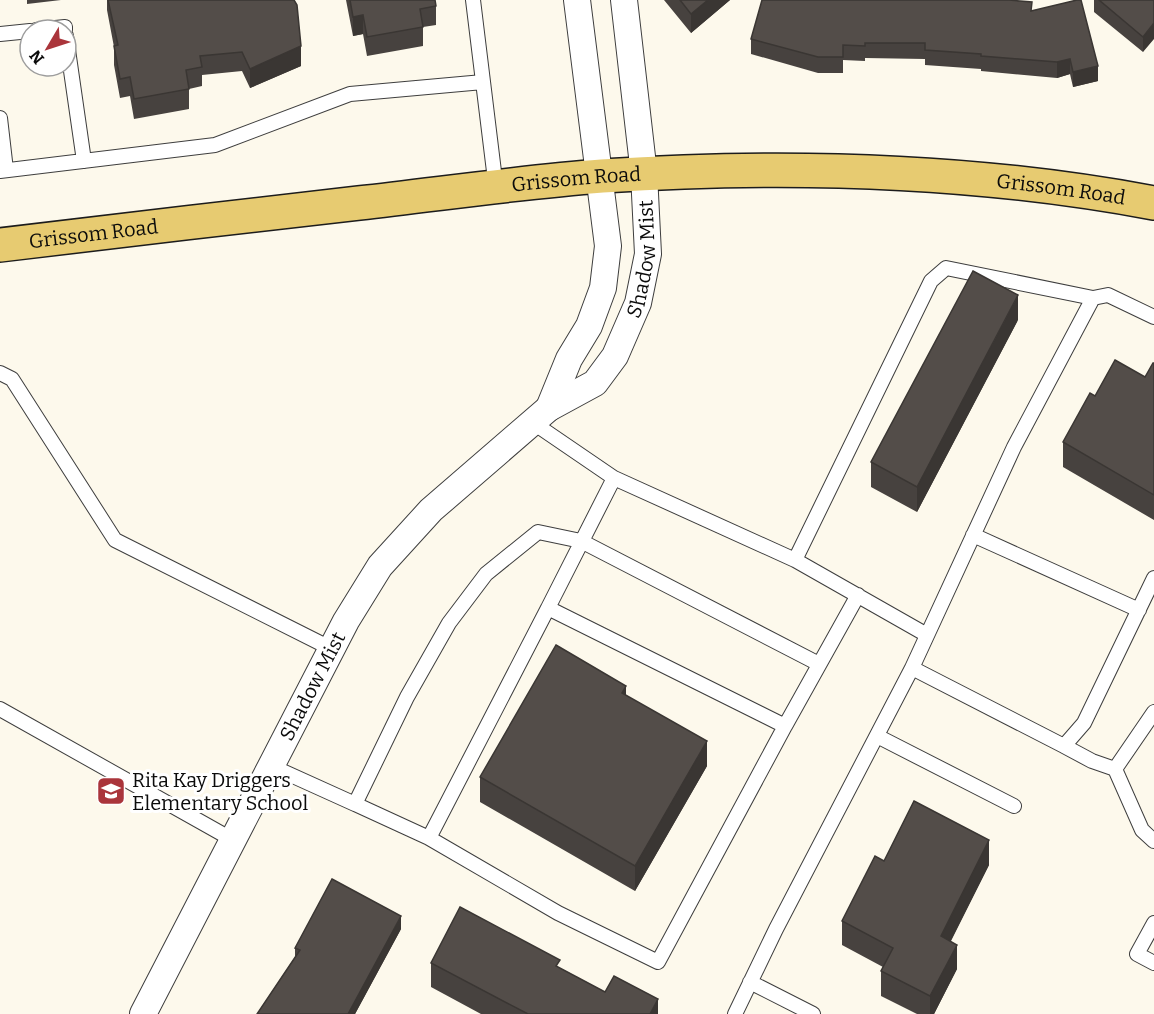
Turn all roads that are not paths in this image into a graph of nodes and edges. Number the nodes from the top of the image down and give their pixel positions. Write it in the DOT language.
graph roads {
  1 [pos="472,0"];
  2 [pos="577,0"];
  3 [pos="624,0"];
  4 [pos="18,32"];
  5 [pos="0,34"];
  6 [pos="72,78"];
  7 [pos="483,82"];
  8 [pos="0,118"];
  9 [pos="84,161"];
  10 [pos="3,171"];
  11 [pos="644,174"];
  12 [pos="598,176"];
  13 [pos="496,188"];
  14 [pos="1154,202"];
  15 [pos="0,244"];
  16 [pos="1093,298"];
  17 [pos="1154,317"];
  18 [pos="0,373"];
  19 [pos="541,415"];
  20 [pos="614,478"];
  21 [pos="973,535"];
  22 [pos="581,541"];
  23 [pos="795,560"];
  24 [pos="1154,578"];
  25 [pos="858,595"];
  26 [pos="548,608"];
  27 [pos="1139,610"];
  28 [pos="927,635"];
  29 [pos="332,649"];
  30 [pos="819,664"];
  31 [pos="912,668"];
  32 [pos="0,709"];
  33 [pos="1154,712"];
  34 [pos="785,726"];
  35 [pos="877,736"];
  36 [pos="1064,746"];
  37 [pos="271,766"];
  38 [pos="1115,769"];
  39 [pos="355,804"];
  40 [pos="1014,806"];
  41 [pos="429,838"];
  42 [pos="233,840"];
  43 [pos="1154,841"];
  44 [pos="1154,923"];
  45 [pos="1154,963"];
  46 [pos="750,982"];
  47 [pos="143,1014"];
  48 [pos="735,1014"];
  49 [pos="813,1014"];
  1 -- 7 [label="lane"];
  2 -- 12 [label="street, Shadow Mist"];
  3 -- 11 [label="street, Shadow Mist"];
  4 -- 5 [label="lane"];
  6 -- 9 [label="lane"];
  7 -- 9 [label="lane"];
  7 -- 13 [label="lane"];
  8 -- 10 [label="lane"];
  9 -- 10 [label="lane"];
  11 -- 12 [label="main road, Grissom Road"];
  11 -- 14 [label="main road, Grissom Road"];
  11 -- 19 [label="street, Shadow Mist"];
  12 -- 13 [label="main road, Grissom Road"];
  12 -- 19 [label="street, Shadow Mist"];
  13 -- 15 [label="main road, Grissom Road"];
  16 -- 17 [label="lane"];
  16 -- 21 [label="lane"];
  16 -- 23 [label="lane"];
  18 -- 29 [label="lane"];
  19 -- 20 [label="lane"];
  19 -- 29 [label="street, Shadow Mist"];
  20 -- 22 [label="lane"];
  20 -- 23 [label="lane"];
  21 -- 27 [label="lane"];
  21 -- 28 [label="lane"];
  22 -- 26 [label="lane"];
  22 -- 30 [label="lane"];
  22 -- 39 [label="lane"];
  23 -- 25 [label="lane"];
  24 -- 27 [label="lane"];
  25 -- 28 [label="lane"];
  25 -- 30 [label="lane"];
  26 -- 34 [label="lane"];
  26 -- 41 [label="lane"];
  27 -- 36 [label="lane"];
  28 -- 31 [label="lane"];
  29 -- 37 [label="street, Shadow Mist"];
  30 -- 34 [label="lane"];
  31 -- 35 [label="lane"];
  31 -- 36 [label="lane"];
  32 -- 42 [label="lane"];
  33 -- 38 [label="lane"];
  34 -- 41 [label="lane"];
  35 -- 40 [label="lane"];
  35 -- 46 [label="lane"];
  36 -- 38 [label="lane"];
  37 -- 39 [label="lane"];
  37 -- 42 [label="street, Shadow Mist"];
  38 -- 43 [label="lane"];
  39 -- 41 [label="lane"];
  42 -- 47 [label="street, Shadow Mist"];
  44 -- 45 [label="lane"];
  46 -- 48 [label="lane"];
  46 -- 49 [label="lane"];
}
